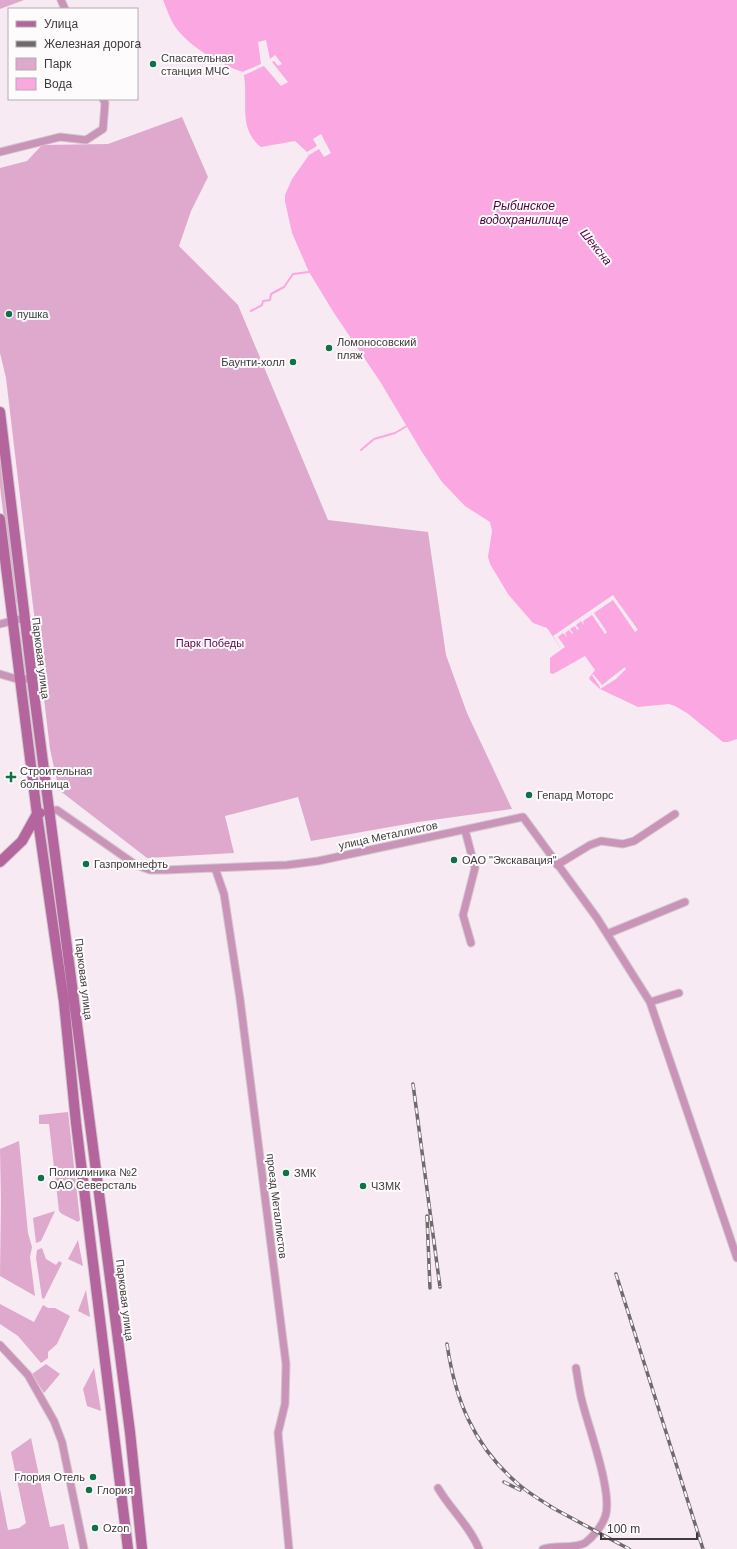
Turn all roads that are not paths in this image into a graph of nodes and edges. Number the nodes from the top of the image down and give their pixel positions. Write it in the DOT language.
graph roads {
  1 [pos="104,100"];
  2 [pos="0,152"];
  3 [pos="0,412"];
  4 [pos="0,519"];
  5 [pos="24,618"];
  6 [pos="12,620"];
  7 [pos="0,624"];
  8 [pos="0,674"];
  9 [pos="32,678"];
  10 [pos="20,680"];
  11 [pos="50,811"];
  12 [pos="37,814"];
  13 [pos="675,814"];
  14 [pos="465,830"];
  15 [pos="0,862"];
  16 [pos="557,865"];
  17 [pos="215,868"];
  18 [pos="685,902"];
  19 [pos="607,934"];
  20 [pos="471,943"];
  21 [pos="679,993"];
  22 [pos="650,1002"];
  23 [pos="737,1258"];
  24 [pos="0,1345"];
  25 [pos="576,1368"];
  26 [pos="438,1488"];
  27 [pos="84,1549"];
  28 [pos="128,1549"];
  29 [pos="142,1549"];
  30 [pos="288,1549"];
  31 [pos="479,1549"];
  32 [pos="543,1549"];
  1 -- 2 [label="street"];
  3 -- 5 [label="main road, Парковая улица"];
  4 -- 6 [label="main road, Парковая улица"];
  5 -- 6 [label="street"];
  5 -- 9 [label="main road, Парковая улица"];
  6 -- 7 [label="street"];
  6 -- 10 [label="main road, Парковая улица"];
  8 -- 10 [label="street"];
  9 -- 10 [label="street"];
  9 -- 11 [label="main road, Парковая улица"];
  10 -- 12 [label="main road, Парковая улица"];
  11 -- 12 [label="main road"];
  11 -- 17 [label="street, улица Металлистов"];
  11 -- 29 [label="main road, Парковая улица"];
  12 -- 15 [label="main road"];
  12 -- 28 [label="main road, Парковая улица"];
  13 -- 16 [label="street"];
  14 -- 16 [label="street, улица Металлистов"];
  14 -- 17 [label="street, улица Металлистов"];
  14 -- 20 [label="street"];
  16 -- 19 [label="street, улица Металлистов"];
  17 -- 30 [label="street, проезд Металлистов"];
  18 -- 19 [label="street"];
  19 -- 22 [label="street, улица Металлистов"];
  21 -- 22 [label="street"];
  22 -- 23 [label="street, улица Металлистов"];
  24 -- 27 [label="street"];
  25 -- 32 [label="street"];
  26 -- 31 [label="street"];
}
